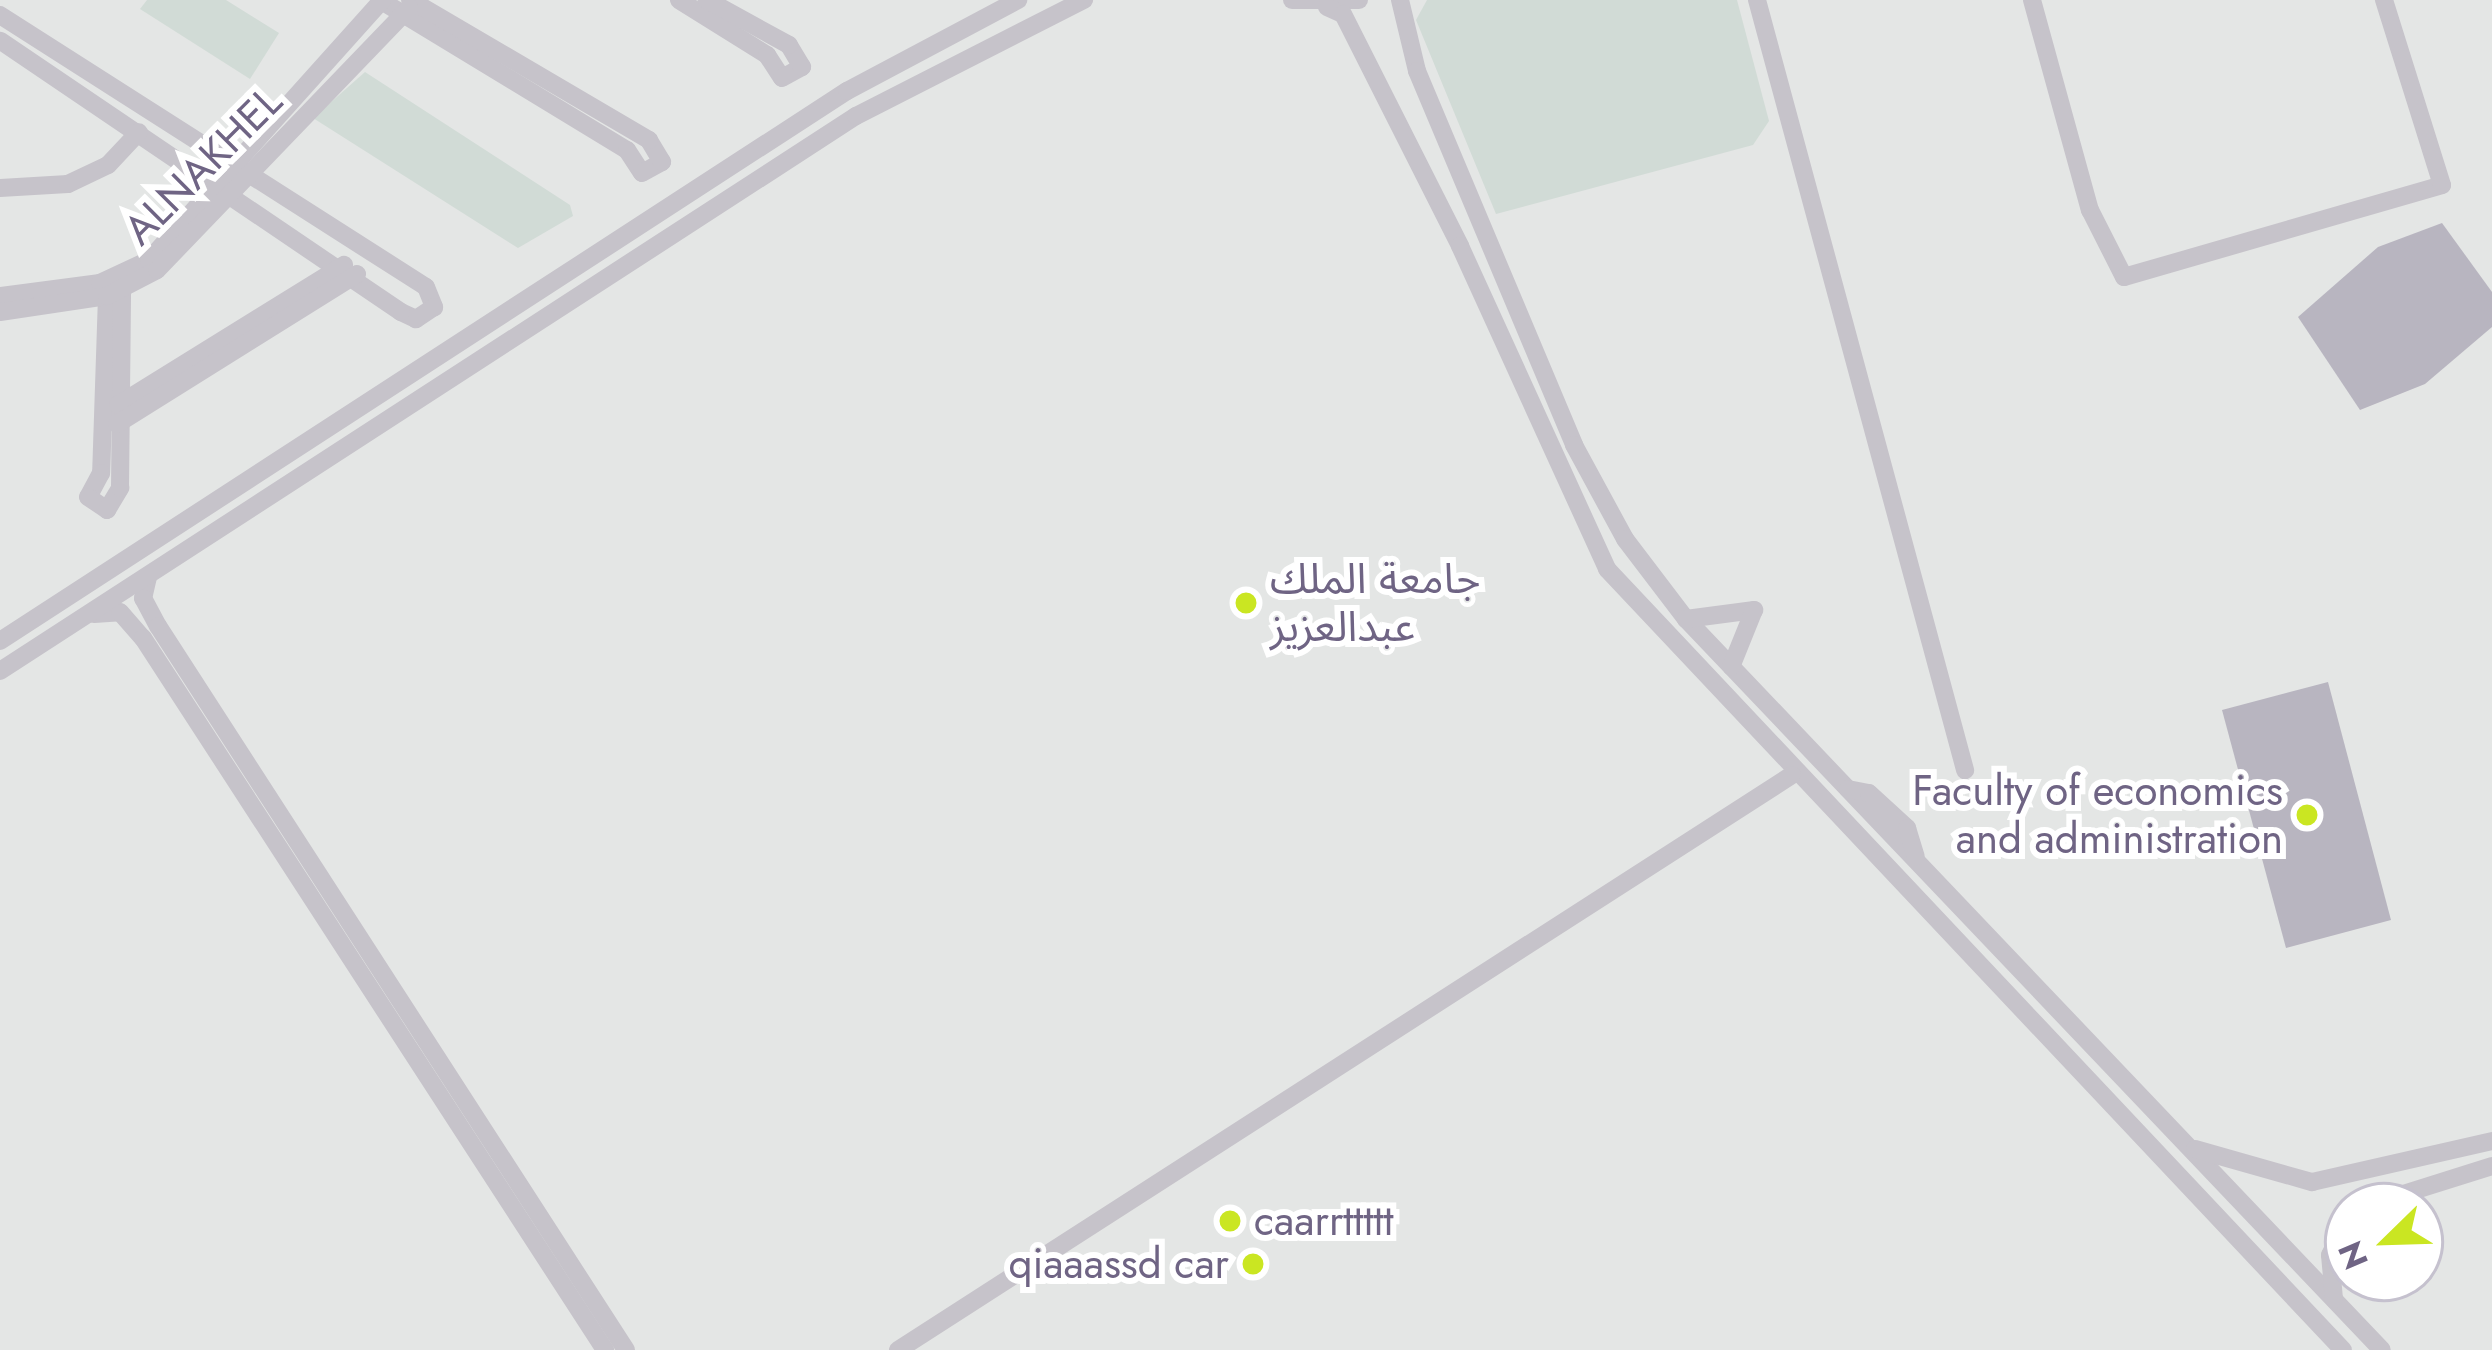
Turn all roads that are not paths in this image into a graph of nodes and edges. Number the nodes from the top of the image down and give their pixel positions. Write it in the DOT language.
graph roads {
  1 [pos="381,0"];
  2 [pos="679,0"];
  3 [pos="707,0"];
  4 [pos="1018,0"];
  5 [pos="1084,0"];
  6 [pos="1292,0"];
  7 [pos="1359,0"];
  8 [pos="1400,0"];
  9 [pos="1757,0"];
  10 [pos="2032,0"];
  11 [pos="2384,0"];
  12 [pos="412,4"];
  13 [pos="1327,7"];
  14 [pos="0,15"];
  15 [pos="0,41"];
  16 [pos="139,132"];
  17 [pos="240,169"];
  18 [pos="0,188"];
  19 [pos="226,189"];
  20 [pos="350,270"];
  21 [pos="114,293"];
  22 [pos="0,296"];
  23 [pos="0,312"];
  24 [pos="118,414"];
  25 [pos="148,577"];
  26 [pos="90,614"];
  27 [pos="1686,619"];
  28 [pos="0,641"];
  29 [pos="1731,667"];
  30 [pos="0,671"];
  31 [pos="1965,770"];
  32 [pos="1792,776"];
  33 [pos="2492,1141"];
  34 [pos="2187,1145"];
  35 [pos="2492,1166"];
  36 [pos="2441,1182"];
  37 [pos="2324,1289"];
  38 [pos="2337,1302"];
  39 [pos="605,1350"];
  40 [pos="626,1350"];
  41 [pos="898,1350"];
  42 [pos="2343,1350"];
  43 [pos="2382,1350"];
  1 -- 12 [label="street"];
  1 -- 17 [label="street"];
  2 -- 3 [label="street"];
  4 -- 28 [label="street"];
  5 -- 25 [label="street"];
  6 -- 13 [label="street"];
  7 -- 13 [label="street"];
  8 -- 27 [label="street"];
  9 -- 31 [label="street"];
  10 -- 11 [label="street"];
  12 -- 12 [label="street"];
  12 -- 17 [label="street, ALNAKHEL"];
  13 -- 32 [label="street"];
  14 -- 17 [label="street"];
  15 -- 16 [label="street"];
  16 -- 18 [label="street"];
  16 -- 19 [label="street"];
  17 -- 19 [label="street, ALNAKHEL"];
  17 -- 20 [label="street"];
  19 -- 20 [label="street"];
  19 -- 21 [label="street, ALNAKHEL"];
  19 -- 22 [label="street"];
  20 -- 24 [label="street"];
  21 -- 23 [label="street, ALNAKHEL"];
  21 -- 24 [label="street"];
  21 -- 24 [label="street"];
  25 -- 26 [label="street"];
  25 -- 40 [label="street"];
  26 -- 30 [label="street"];
  26 -- 39 [label="street"];
  27 -- 29 [label="street"];
  27 -- 29 [label="street"];
  29 -- 34 [label="street"];
  32 -- 41 [label="street"];
  32 -- 42 [label="street"];
  33 -- 34 [label="street"];
  34 -- 37 [label="street"];
  35 -- 36 [label="street"];
  38 -- 43 [label="street"];
}
